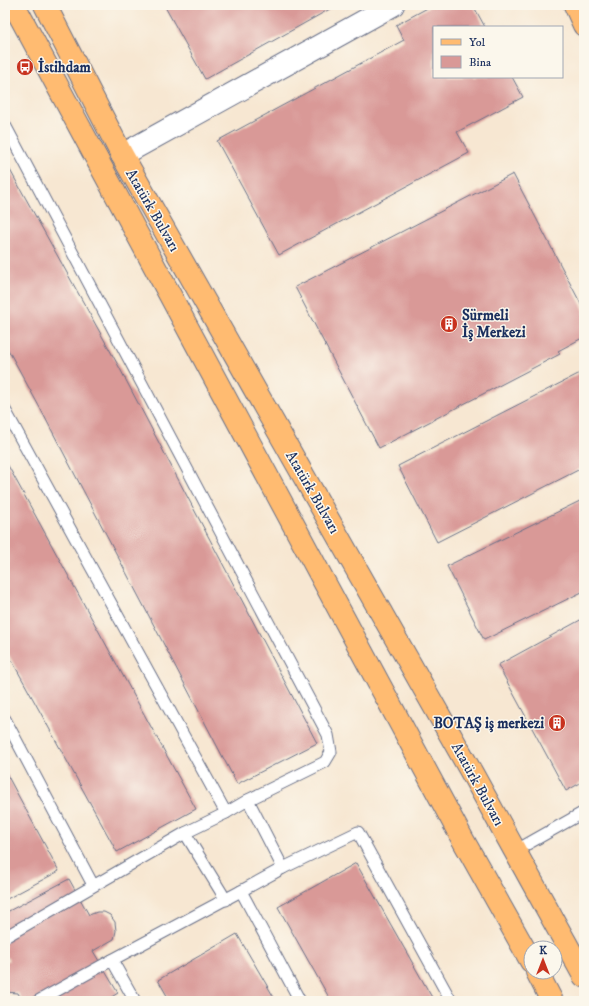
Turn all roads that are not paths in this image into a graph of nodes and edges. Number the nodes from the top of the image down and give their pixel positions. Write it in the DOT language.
graph roads {
  1 [pos="14,5"];
  2 [pos="45,5"];
  3 [pos="393,5"];
  4 [pos="575,5"];
  5 [pos="584,25"];
  6 [pos="5,125"];
  7 [pos="122,155"];
  8 [pos="5,410"];
  9 [pos="5,719"];
  10 [pos="248,800"];
  11 [pos="584,812"];
  12 [pos="226,813"];
  13 [pos="185,833"];
  14 [pos="515,851"];
  15 [pos="284,868"];
  16 [pos="93,885"];
  17 [pos="241,891"];
  18 [pos="226,900"];
  19 [pos="5,937"];
  20 [pos="523,947"];
  21 [pos="112,960"];
  22 [pos="584,976"];
  23 [pos="541,980"];
  24 [pos="38,1001"];
  25 [pos="135,1001"];
  26 [pos="300,1001"];
  27 [pos="452,1001"];
  28 [pos="552,1001"];
  1 -- 20 [label="main road, Atatürk Bulvarı"];
  2 -- 7 [label="main road, Atatürk Bulvarı"];
  3 -- 7 [label="street"];
  4 -- 5 [label="main road"];
  6 -- 10 [label="lane"];
  7 -- 14 [label="main road, Atatürk Bulvarı"];
  8 -- 12 [label="lane"];
  9 -- 16 [label="lane"];
  10 -- 12 [label="lane"];
  10 -- 15 [label="lane"];
  11 -- 14 [label="lane"];
  12 -- 13 [label="lane"];
  13 -- 16 [label="lane"];
  13 -- 18 [label="lane"];
  14 -- 22 [label="main road, Atatürk Bulvarı"];
  15 -- 17 [label="lane"];
  15 -- 27 [label="lane"];
  16 -- 19 [label="lane"];
  17 -- 18 [label="lane"];
  17 -- 26 [label="lane"];
  18 -- 21 [label="lane"];
  21 -- 24 [label="lane"];
  21 -- 25 [label="lane"];
  23 -- 28 [label="main road"];
}
